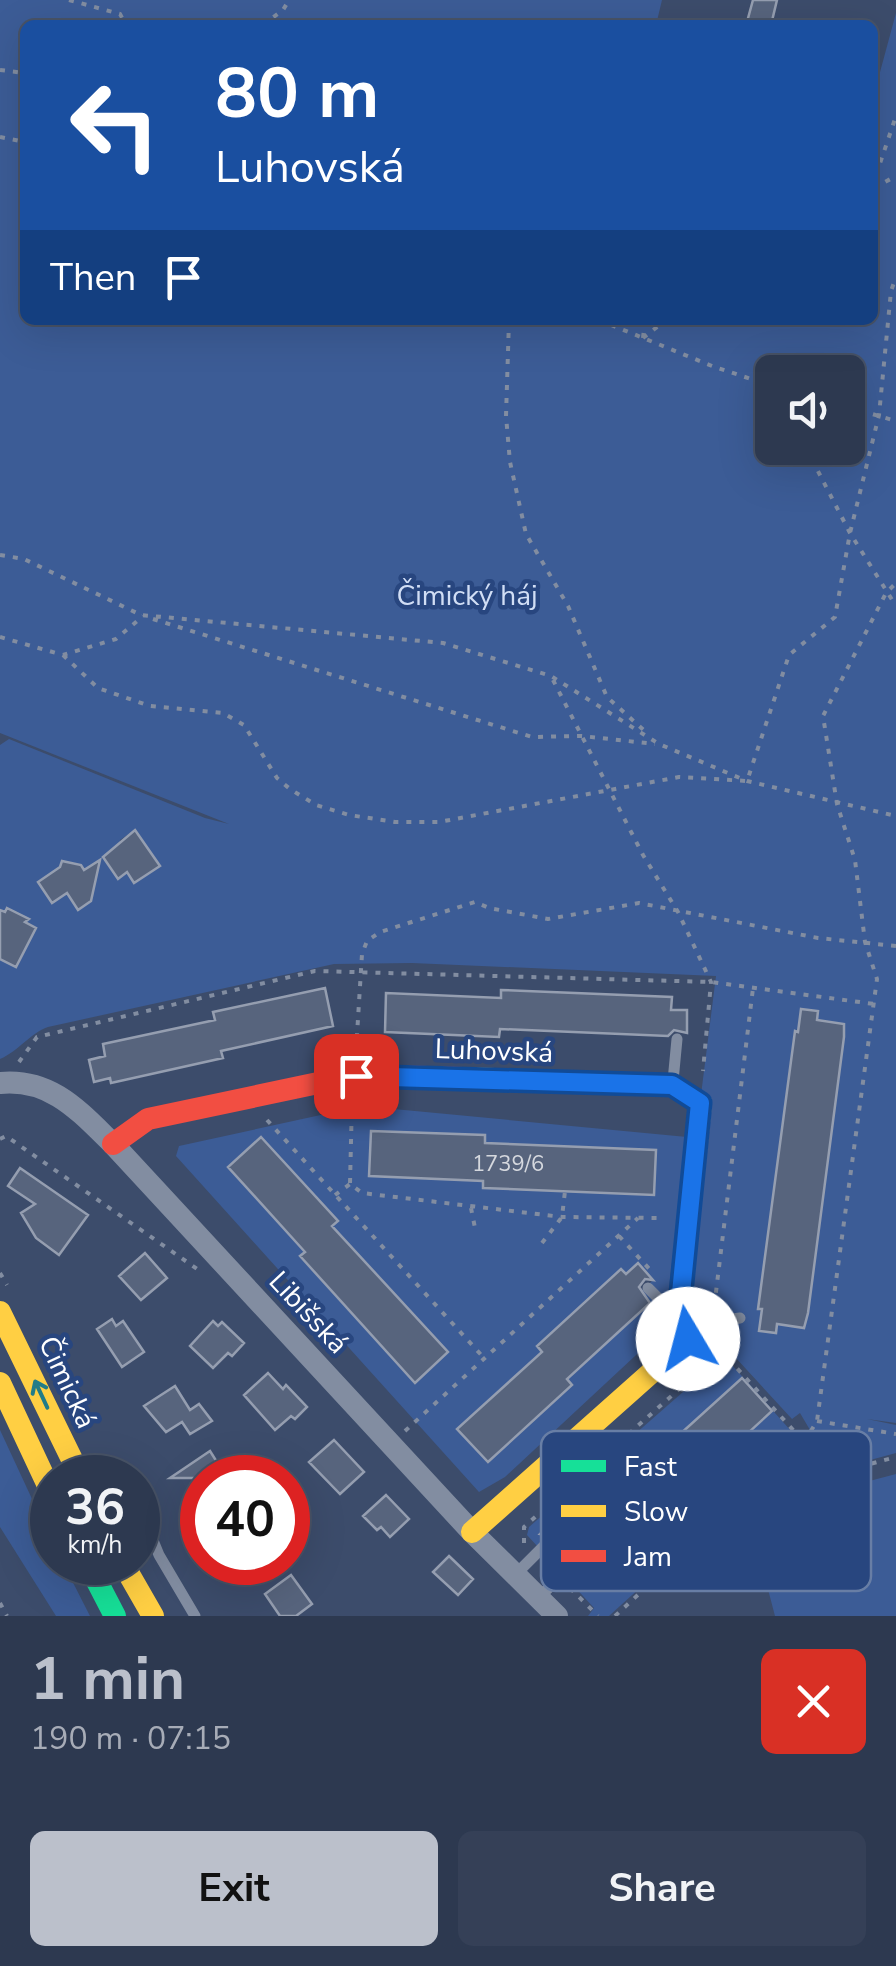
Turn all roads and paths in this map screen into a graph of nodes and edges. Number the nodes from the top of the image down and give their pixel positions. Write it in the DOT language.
graph roads {
  1 [pos="68,0"];
  2 [pos="289,0"];
  3 [pos="123,20"];
  4 [pos="270,20"];
  5 [pos="896,116"];
  6 [pos="878,170"];
  7 [pos="896,278"];
  8 [pos="509,325"];
  9 [pos="611,325"];
  10 [pos="644,325"];
  11 [pos="660,325"];
  12 [pos="643,338"];
  13 [pos="755,380"];
  14 [pos="865,412"];
  15 [pos="878,416"];
  16 [pos="896,422"];
  17 [pos="815,465"];
  18 [pos="850,533"];
  19 [pos="0,554"];
  20 [pos="896,582"];
  21 [pos="886,593"];
  22 [pos="896,606"];
  23 [pos="141,616"];
  24 [pos="0,637"];
  25 [pos="63,655"];
  26 [pos="551,676"];
  27 [pos="582,736"];
  28 [pos="659,744"];
  29 [pos="746,780"];
  30 [pos="610,791"];
  31 [pos="837,804"];
  32 [pos="896,816"];
  33 [pos="678,912"];
  34 [pos="865,942"];
  35 [pos="896,946"];
  36 [pos="359,970"];
  37 [pos="711,982"];
  38 [pos="754,988"];
  39 [pos="874,1004"];
  40 [pos="677,1039"];
  41 [pos="356,1076"];
  42 [pos="2,1083"];
  43 [pos="672,1085"];
  44 [pos="247,1098"];
  45 [pos="700,1103"];
  46 [pos="0,1139"];
  47 [pos="113,1144"];
  48 [pos="350,1184"];
  49 [pos="565,1192"];
  50 [pos="335,1195"];
  51 [pos="471,1208"];
  52 [pos="562,1218"];
  53 [pos="475,1228"];
  54 [pos="618,1236"];
  55 [pos="542,1244"];
  56 [pos="639,1258"];
  57 [pos="204,1275"];
  58 [pos="648,1288"];
  59 [pos="0,1312"];
  60 [pos="740,1318"];
  61 [pos="691,1324"];
  62 [pos="722,1351"];
  63 [pos="484,1358"];
  64 [pos="0,1382"];
  65 [pos="817,1421"];
  66 [pos="585,1431"];
  67 [pos="632,1431"];
  68 [pos="794,1431"];
  69 [pos="811,1431"];
  70 [pos="896,1434"];
  71 [pos="390,1444"];
  72 [pos="34,1455"];
  73 [pos="70,1455"];
  74 [pos="896,1458"];
  75 [pos="871,1465"];
  76 [pos="541,1470"];
  77 [pos="541,1512"];
  78 [pos="472,1532"];
  79 [pos="541,1549"];
  80 [pos="536,1554"];
  81 [pos="160,1557"];
  82 [pos="515,1575"];
  83 [pos="98,1585"];
  84 [pos="136,1585"];
  85 [pos="546,1591"];
  86 [pos="573,1591"];
  87 [pos="643,1591"];
  88 [pos="538,1598"];
  89 [pos="0,1604"];
  90 [pos="6,1616"];
  91 [pos="115,1616"];
  92 [pos="154,1616"];
  93 [pos="195,1616"];
  94 [pos="557,1616"];
  95 [pos="598,1616"];
  96 [pos="616,1616"];
  1 -- 3 [label="path"];
  2 -- 4 [label="path"];
  5 -- 6 [label="path"];
  7 -- 15 [label="path"];
  8 -- 28 [label="path"];
  9 -- 12 [label="path"];
  10 -- 12 [label="path"];
  11 -- 12 [label="path"];
  12 -- 13 [label="path"];
  14 -- 15 [label="path"];
  15 -- 16 [label="path"];
  15 -- 18 [label="path"];
  17 -- 18 [label="path"];
  18 -- 21 [label="path"];
  18 -- 29 [label="path"];
  19 -- 23 [label="path"];
  20 -- 21 [label="path"];
  21 -- 22 [label="path"];
  21 -- 31 [label="path"];
  23 -- 25 [label="path"];
  23 -- 26 [label="path"];
  23 -- 27 [label="path"];
  24 -- 25 [label="path"];
  25 -- 30 [label="path"];
  26 -- 27 [label="path"];
  26 -- 28 [label="path"];
  27 -- 28 [label="path"];
  27 -- 30 [label="path"];
  28 -- 29 [label="path"];
  29 -- 30 [label="path"];
  29 -- 31 [label="path"];
  30 -- 33 [label="path"];
  31 -- 32 [label="path"];
  31 -- 34 [label="path"];
  33 -- 34 [label="path"];
  33 -- 36 [label="path"];
  33 -- 37 [label="path"];
  34 -- 35 [label="path"];
  34 -- 39 [label="path"];
  36 -- 37 [label="path"];
  36 -- 41 [label="path"];
  36 -- 42 [label="path"];
  37 -- 38 [label="path"];
  37 -- 45 [label="path"];
  38 -- 39 [label="path"];
  38 -- 61 [label="path"];
  39 -- 65 [label="path"];
  40 -- 43 [label="lane"];
  41 -- 43 [label="street, Luhovská"];
  41 -- 44 [label="street, Luhovská"];
  41 -- 48 [label="path"];
  42 -- 47 [label="street, Libišská"];
  43 -- 45 [label="street"];
  44 -- 47 [label="street, Luhovská"];
  44 -- 50 [label="path"];
  45 -- 61 [label="street"];
  46 -- 57 [label="path"];
  47 -- 71 [label="street, Libišská"];
  48 -- 50 [label="path"];
  48 -- 51 [label="path"];
  49 -- 52 [label="path"];
  50 -- 63 [label="path"];
  51 -- 52 [label="path"];
  51 -- 53 [label="path"];
  52 -- 54 [label="path"];
  52 -- 55 [label="path"];
  54 -- 56 [label="path"];
  54 -- 63 [label="path"];
  58 -- 61 [label="lane"];
  73 -- 59 [label="street, Čimická, one-way"];
  60 -- 61 [label="lane"];
  61 -- 62 [label="path"];
  61 -- 66 [label="street"];
  62 -- 67 [label="path"];
  62 -- 68 [label="path"];
  63 -- 71 [label="path"];
  64 -- 72 [label="street"];
  65 -- 69 [label="path"];
  65 -- 70 [label="path"];
  71 -- 78 [label="street, Libišská"];
  74 -- 75 [label="path"];
  76 -- 78 [label="street"];
  77 -- 80 [label="path"];
  78 -- 82 [label="street, Libišská"];
  79 -- 80 [label="lane"];
  80 -- 82 [label="lane"];
  81 -- 93 [label="lane"];
  82 -- 88 [label="street, Libišská"];
  83 -- 91 [label="street"];
  84 -- 92 [label="street"];
  85 -- 88 [label="lane"];
  86 -- 95 [label="path"];
  87 -- 96 [label="path"];
  88 -- 94 [label="street, Libišská"];
  89 -- 90 [label="path"];
}
